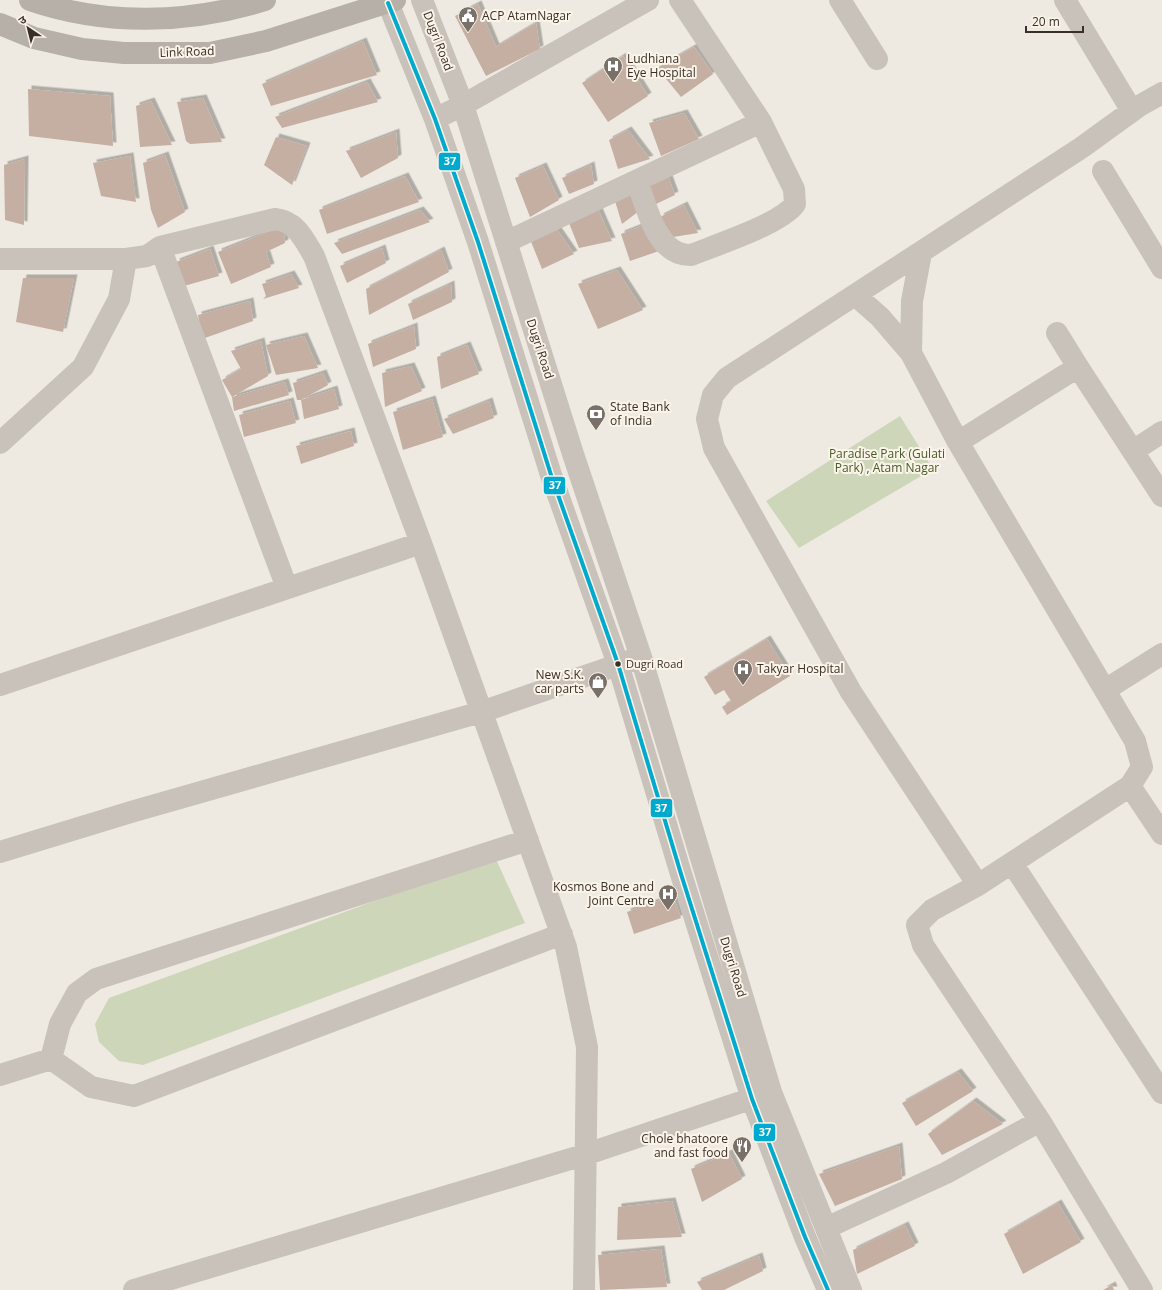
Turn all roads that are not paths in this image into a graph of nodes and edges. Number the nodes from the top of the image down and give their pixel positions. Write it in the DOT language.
graph roads {
  1 [pos="30,0"];
  2 [pos="265,0"];
  3 [pos="422,0"];
  4 [pos="648,0"];
  5 [pos="680,0"];
  6 [pos="840,0"];
  7 [pos="1065,0"];
  8 [pos="392,1"];
  9 [pos="242,3"];
  10 [pos="0,24"];
  11 [pos="877,59"];
  12 [pos="1162,93"];
  13 [pos="463,105"];
  14 [pos="1135,109"];
  15 [pos="435,119"];
  16 [pos="761,122"];
  17 [pos="1103,171"];
  18 [pos="637,181"];
  19 [pos="506,242"];
  20 [pos="160,247"];
  21 [pos="921,253"];
  22 [pos="0,259"];
  23 [pos="126,259"];
  24 [pos="1162,268"];
  25 [pos="855,295"];
  26 [pos="1058,333"];
  27 [pos="911,353"];
  28 [pos="1078,368"];
  29 [pos="1162,432"];
  30 [pos="958,442"];
  31 [pos="0,443"];
  32 [pos="1133,451"];
  33 [pos="1162,496"];
  34 [pos="421,543"];
  35 [pos="287,588"];
  36 [pos="1162,654"];
  37 [pos="641,657"];
  38 [pos="618,664"];
  39 [pos="0,685"];
  40 [pos="1105,690"];
  41 [pos="481,712"];
  42 [pos="1130,786"];
  43 [pos="1162,834"];
  44 [pos="528,840"];
  45 [pos="0,852"];
  46 [pos="1012,864"];
  47 [pos="978,885"];
  48 [pos="562,934"];
  49 [pos="51,1058"];
  50 [pos="0,1075"];
  51 [pos="1162,1093"];
  52 [pos="761,1095"];
  53 [pos="1040,1121"];
  54 [pos="587,1154"];
  55 [pos="826,1228"];
  56 [pos="134,1290"];
  57 [pos="584,1290"];
  58 [pos="828,1290"];
  59 [pos="851,1290"];
  60 [pos="1142,1290"];
  1 -- 9 [label="main road"];
  2 -- 9 [label="main road"];
  3 -- 13 [label="street, Dugri Road"];
  4 -- 13 [label="street"];
  5 -- 16 [label="street"];
  6 -- 11 [label="street"];
  7 -- 14 [label="street"];
  8 -- 10 [label="main road, Link Road"];
  8 -- 15 [label="street, Dugri Road"];
  12 -- 14 [label="street"];
  13 -- 15 [label="street"];
  13 -- 19 [label="street, Dugri Road"];
  14 -- 21 [label="street"];
  15 -- 38 [label="street, Dugri Road"];
  16 -- 18 [label="street"];
  16 -- 18 [label="street"];
  17 -- 24 [label="street"];
  18 -- 19 [label="street"];
  19 -- 37 [label="street, Dugri Road"];
  20 -- 23 [label="street"];
  20 -- 34 [label="street"];
  20 -- 35 [label="street"];
  21 -- 25 [label="street"];
  21 -- 27 [label="street"];
  22 -- 23 [label="street"];
  23 -- 31 [label="street"];
  25 -- 27 [label="street"];
  25 -- 47 [label="street"];
  26 -- 28 [label="street"];
  27 -- 30 [label="street"];
  28 -- 30 [label="street"];
  28 -- 32 [label="street"];
  29 -- 32 [label="street"];
  30 -- 40 [label="street"];
  32 -- 33 [label="street"];
  34 -- 35 [label="street"];
  34 -- 41 [label="street"];
  35 -- 39 [label="street"];
  36 -- 40 [label="street"];
  37 -- 38 [label="street"];
  37 -- 52 [label="street, Dugri Road"];
  38 -- 41 [label="street"];
  38 -- 52 [label="street, Dugri Road"];
  40 -- 42 [label="street"];
  41 -- 44 [label="street"];
  41 -- 45 [label="street"];
  42 -- 43 [label="street"];
  42 -- 46 [label="street"];
  44 -- 48 [label="street"];
  44 -- 49 [label="street"];
  46 -- 47 [label="street"];
  46 -- 51 [label="street"];
  47 -- 53 [label="street"];
  48 -- 49 [label="street"];
  48 -- 54 [label="street"];
  49 -- 50 [label="street"];
  52 -- 54 [label="street"];
  52 -- 55 [label="street, Dugri Road"];
  52 -- 58 [label="street, Dugri Road"];
  53 -- 55 [label="street"];
  53 -- 60 [label="street"];
  54 -- 56 [label="street"];
  54 -- 57 [label="street"];
  55 -- 59 [label="street, Dugri Road"];
}
